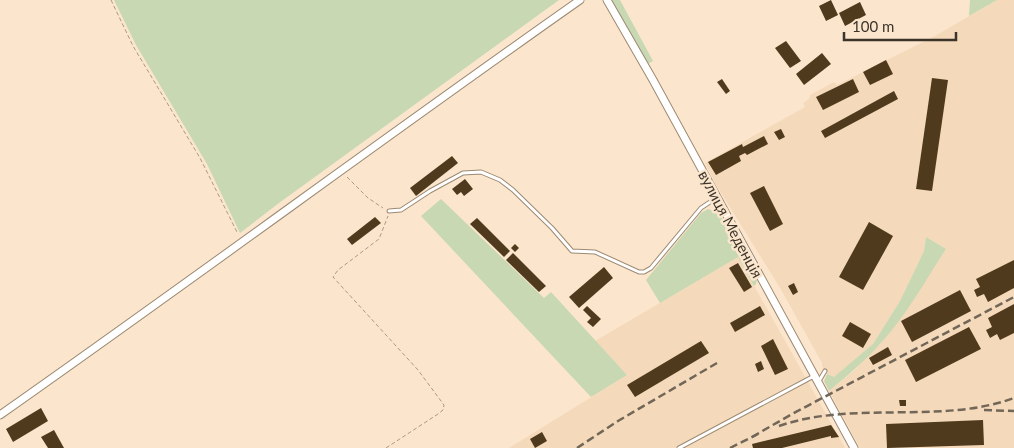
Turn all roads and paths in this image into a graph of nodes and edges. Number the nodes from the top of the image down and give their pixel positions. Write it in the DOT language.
graph roads {
  1 [pos="111,0"];
  2 [pos="580,0"];
  3 [pos="607,0"];
  4 [pos="341,171"];
  5 [pos="717,198"];
  6 [pos="389,211"];
  7 [pos="242,243"];
  8 [pos="825,370"];
  9 [pos="814,376"];
  10 [pos="818,384"];
  11 [pos="0,415"];
  12 [pos="386,448"];
  13 [pos="679,448"];
  14 [pos="854,448"];
  1 -- 7 [label="path"];
  2 -- 4 [label="street"];
  3 -- 5 [label="street, вулиця Меденція"];
  4 -- 6 [label="path"];
  4 -- 7 [label="street"];
  5 -- 6 [label="lane"];
  5 -- 9 [label="street, вулиця Меденція"];
  6 -- 12 [label="path"];
  7 -- 11 [label="street"];
  8 -- 10 [label="lane"];
  9 -- 10 [label="street, вулиця Меденція"];
  9 -- 13 [label="lane"];
  10 -- 14 [label="street, вулиця Меденція"];
}
